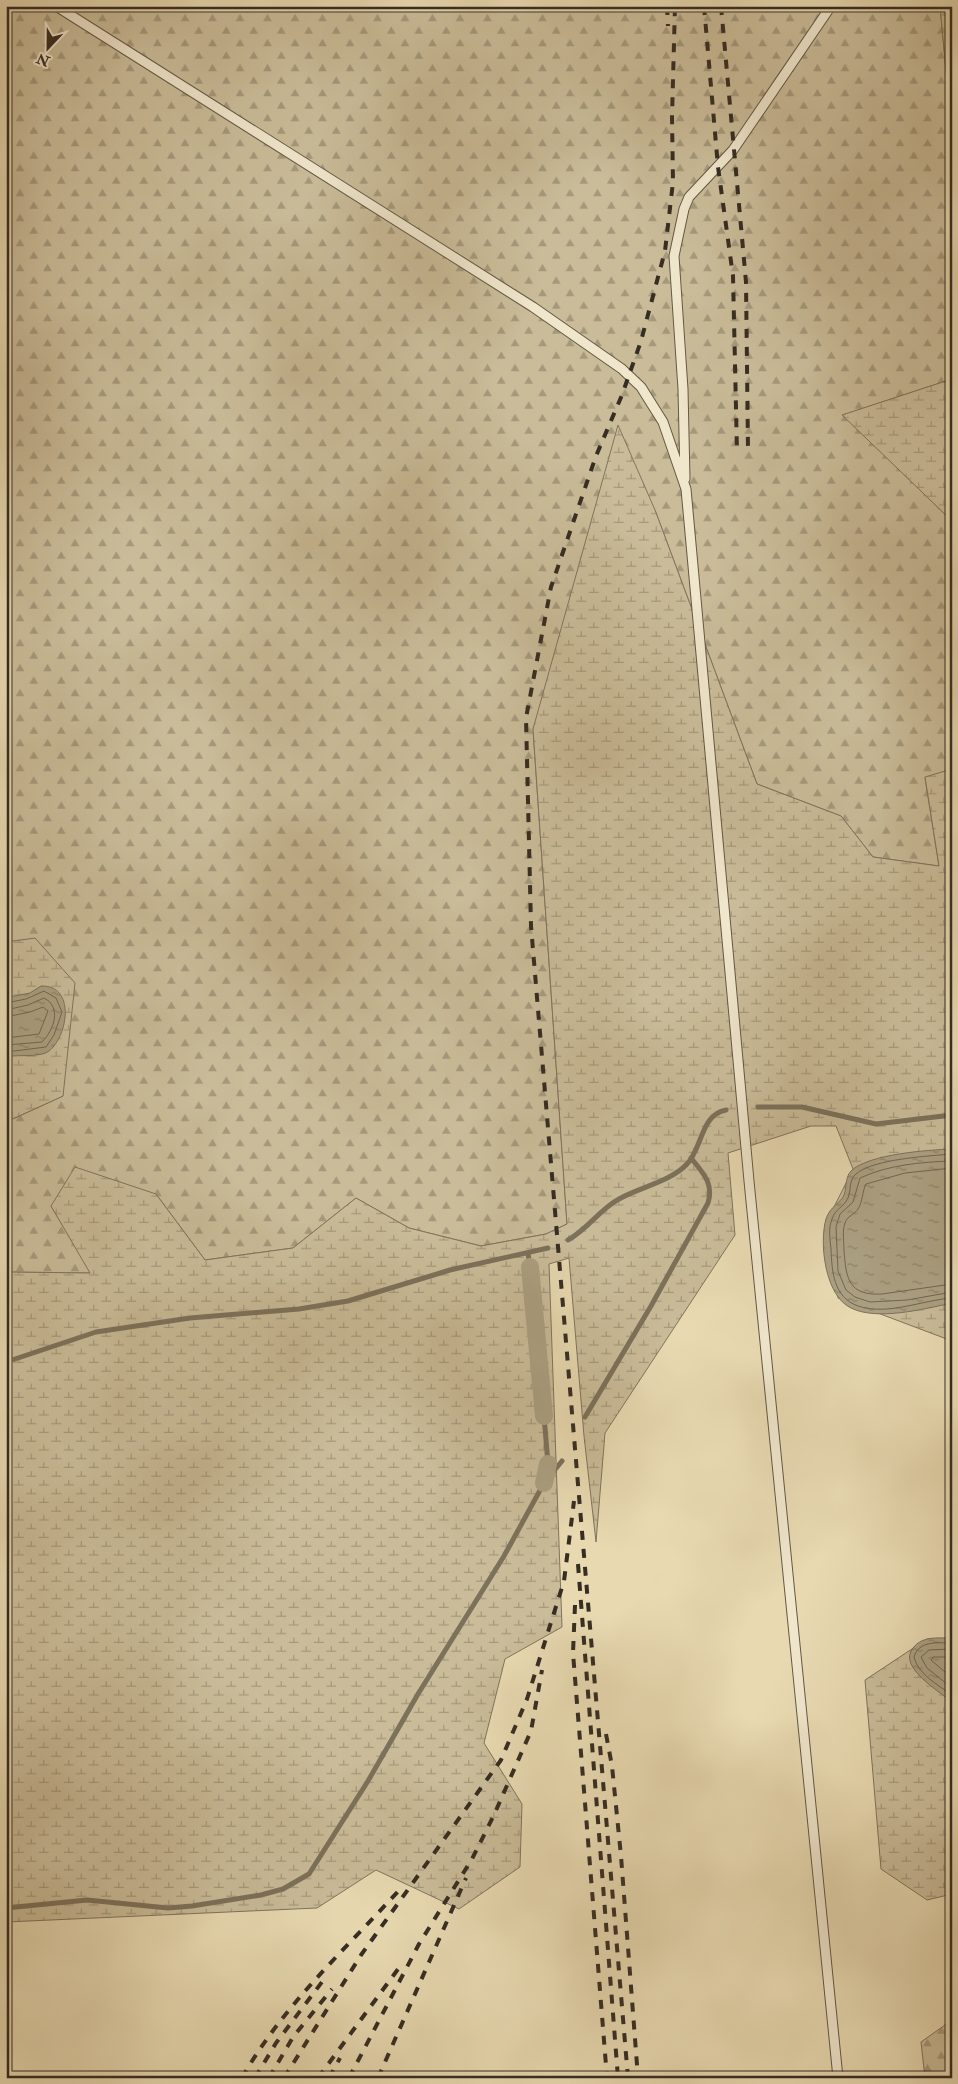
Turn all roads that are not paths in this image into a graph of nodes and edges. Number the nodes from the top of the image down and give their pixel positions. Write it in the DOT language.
graph roads {
  1 [pos="56,6"];
  2 [pos="831,6"];
  3 [pos="686,489"];
  4 [pos="838,2078"];
  1 -- 3 [label="lane"];
  2 -- 3 [label="lane"];
  3 -- 4 [label="lane"];
}
